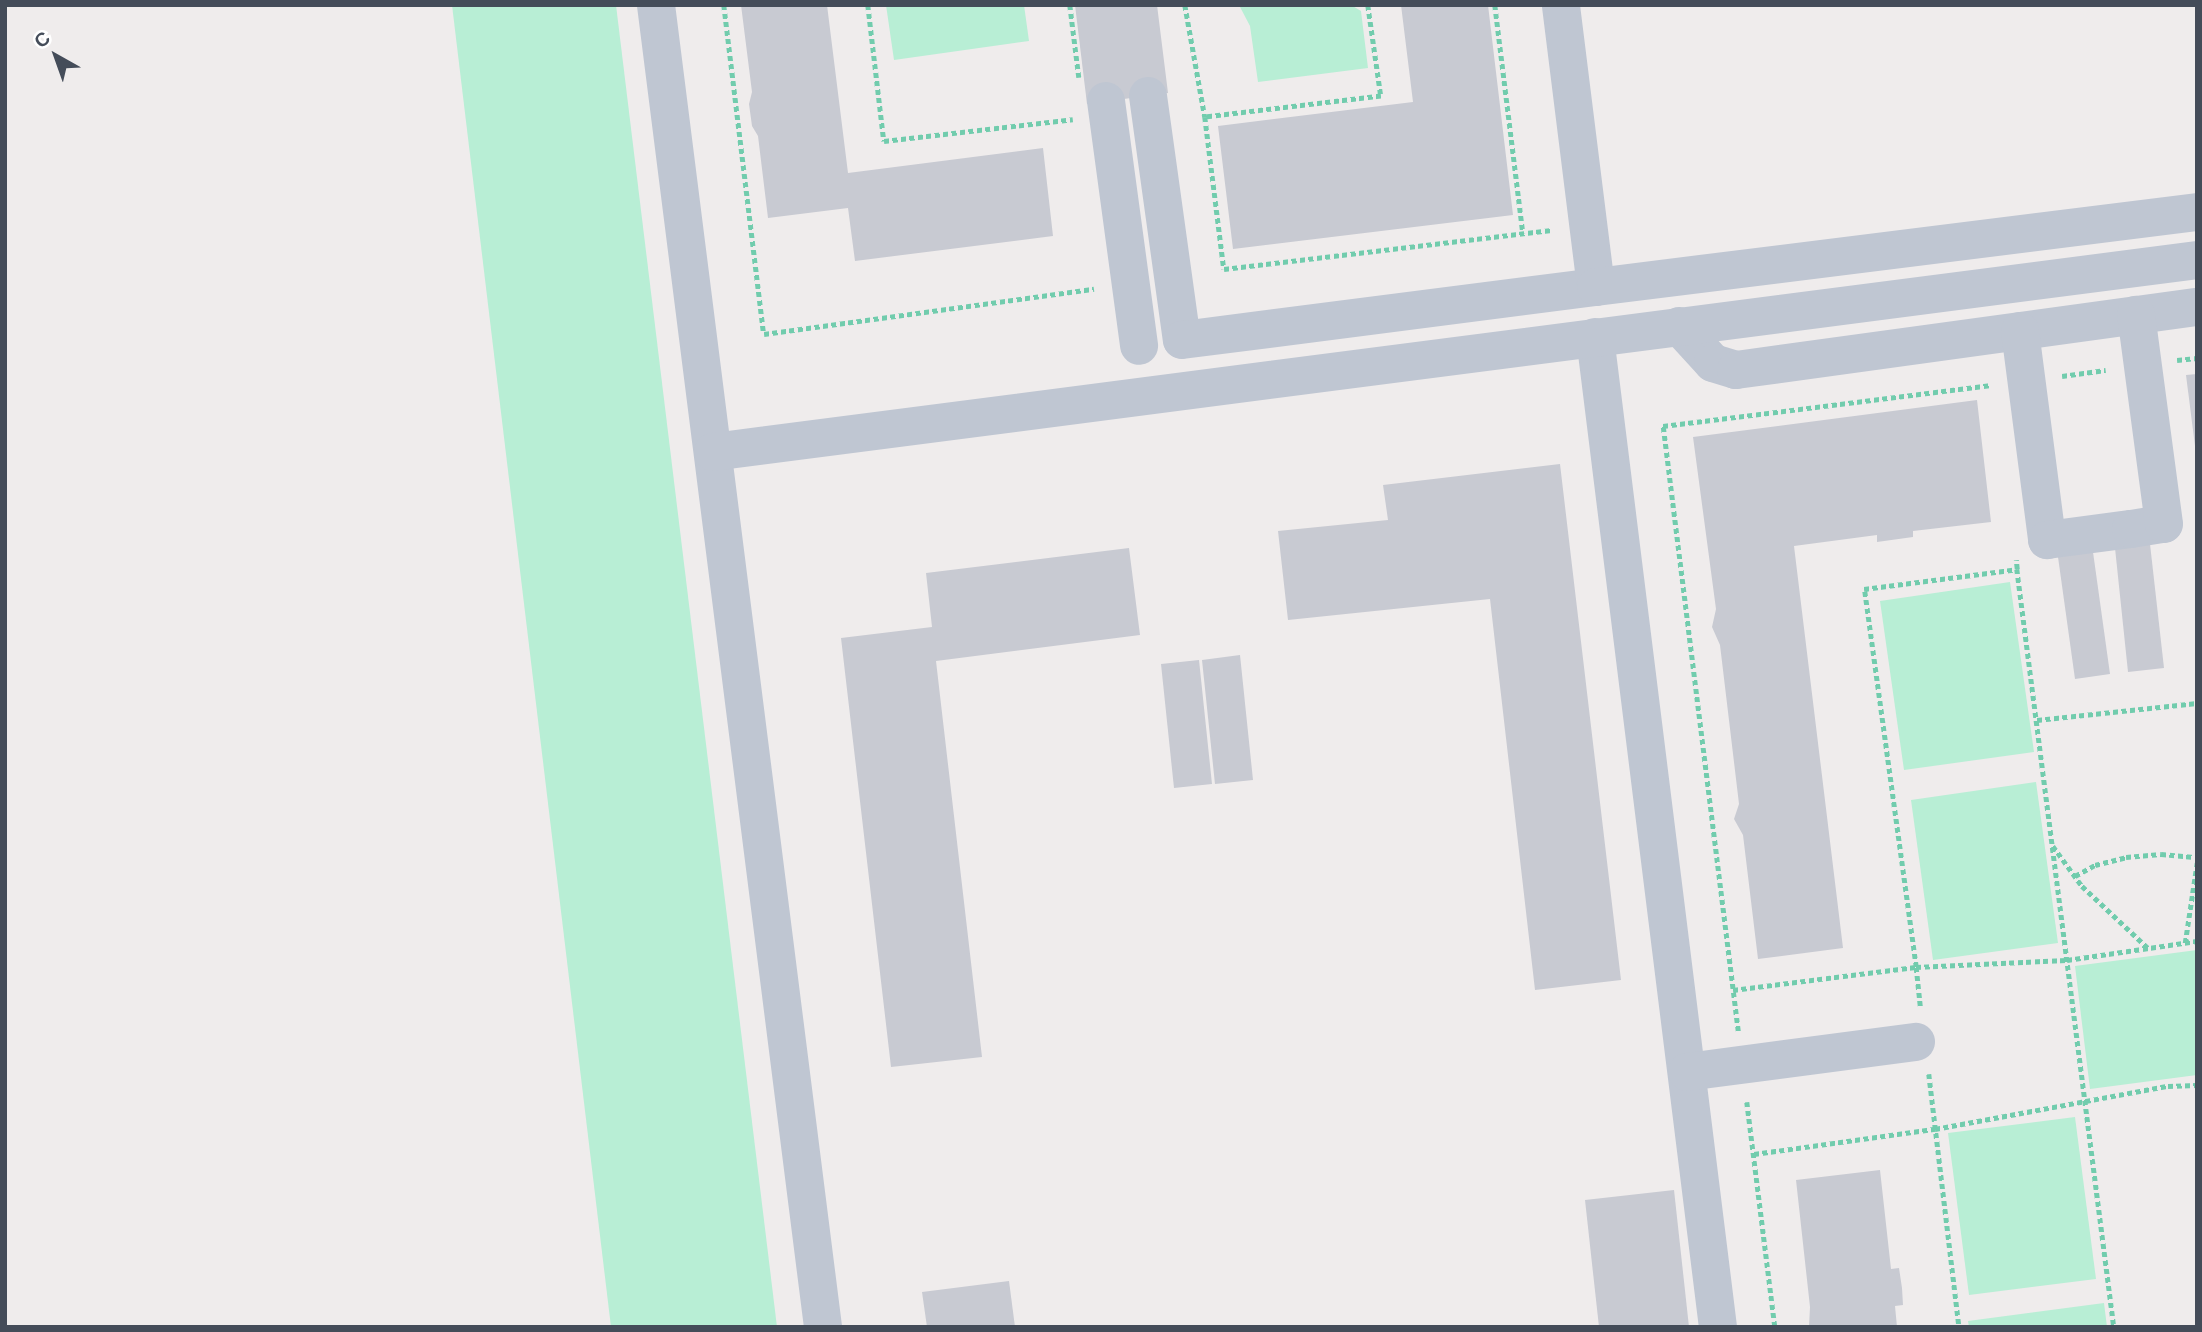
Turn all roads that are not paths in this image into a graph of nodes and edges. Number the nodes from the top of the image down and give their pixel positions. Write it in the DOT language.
graph roads {
  1 [pos="656,5"];
  2 [pos="1561,5"];
  3 [pos="1149,96"];
  4 [pos="1089,100"];
  5 [pos="2197,212"];
  6 [pos="2197,260"];
  7 [pos="1596,287"];
  8 [pos="2197,307"];
  9 [pos="2136,315"];
  10 [pos="1679,326"];
  11 [pos="2020,331"];
  12 [pos="1595,337"];
  13 [pos="1139,346"];
  14 [pos="713,452"];
  15 [pos="1921,1037"];
  16 [pos="1687,1072"];
  17 [pos="823,1327"];
  18 [pos="1718,1327"];
  1 -- 14 [label="lane"];
  2 -- 7 [label="lane"];
  3 -- 7 [label="lane"];
  4 -- 13 [label="lane"];
  5 -- 7 [label="lane"];
  6 -- 10 [label="lane"];
  8 -- 9 [label="lane"];
  9 -- 11 [label="lane"];
  9 -- 11 [label="lane"];
  10 -- 11 [label="lane"];
  10 -- 12 [label="lane"];
  12 -- 14 [label="lane"];
  12 -- 16 [label="lane"];
  14 -- 17 [label="lane"];
  15 -- 16 [label="lane"];
  16 -- 18 [label="lane"];
}
